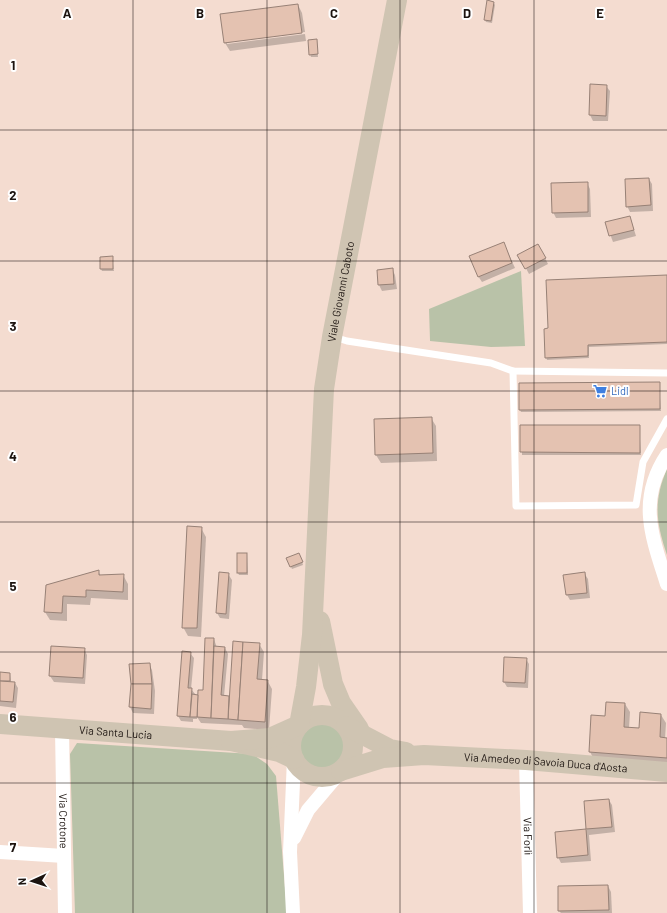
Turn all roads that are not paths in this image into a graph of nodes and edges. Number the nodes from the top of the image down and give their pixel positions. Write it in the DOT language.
graph roads {
  1 [pos="397,0"];
  2 [pos="332,336"];
  3 [pos="513,371"];
  4 [pos="667,373"];
  5 [pos="667,419"];
  6 [pos="667,455"];
  7 [pos="667,584"];
  8 [pos="315,588"];
  9 [pos="341,703"];
  10 [pos="0,724"];
  11 [pos="299,725"];
  12 [pos="346,726"];
  13 [pos="62,729"];
  14 [pos="364,736"];
  15 [pos="231,741"];
  16 [pos="424,755"];
  17 [pos="294,759"];
  18 [pos="526,760"];
  19 [pos="341,771"];
  20 [pos="667,772"];
  21 [pos="0,852"];
  22 [pos="290,852"];
  23 [pos="64,856"];
  24 [pos="65,913"];
  25 [pos="293,913"];
  26 [pos="530,913"];
  1 -- 2 [label="main road, Viale Giovanni Caboto"];
  2 -- 3 [label="lane"];
  2 -- 8 [label="main road, Viale Giovanni Caboto"];
  3 -- 4 [label="lane"];
  3 -- 5 [label="lane"];
  6 -- 7 [label="street"];
  8 -- 9 [label="main road"];
  8 -- 11 [label="main road"];
  9 -- 12 [label="main road"];
  9 -- 14 [label="main road"];
  10 -- 13 [label="main road, Via Santa Lucia"];
  11 -- 12 [label="main road"];
  11 -- 15 [label="main road"];
  11 -- 17 [label="main road"];
  12 -- 14 [label="main road"];
  12 -- 19 [label="main road"];
  13 -- 15 [label="main road, Via Santa Lucia"];
  13 -- 23 [label="street, Via Crotone"];
  14 -- 16 [label="main road"];
  15 -- 17 [label="main road"];
  16 -- 18 [label="main road, Via Amedeo di Savoia Duca d'Aosta"];
  16 -- 19 [label="main road"];
  17 -- 19 [label="main road"];
  17 -- 22 [label="street"];
  18 -- 20 [label="main road, Via Amedeo di Savoia Duca d'Aosta"];
  18 -- 26 [label="street, Via Forlì"];
  19 -- 22 [label="street"];
  21 -- 23 [label="street"];
  22 -- 25 [label="street"];
  23 -- 24 [label="street, Via Crotone"];
}
